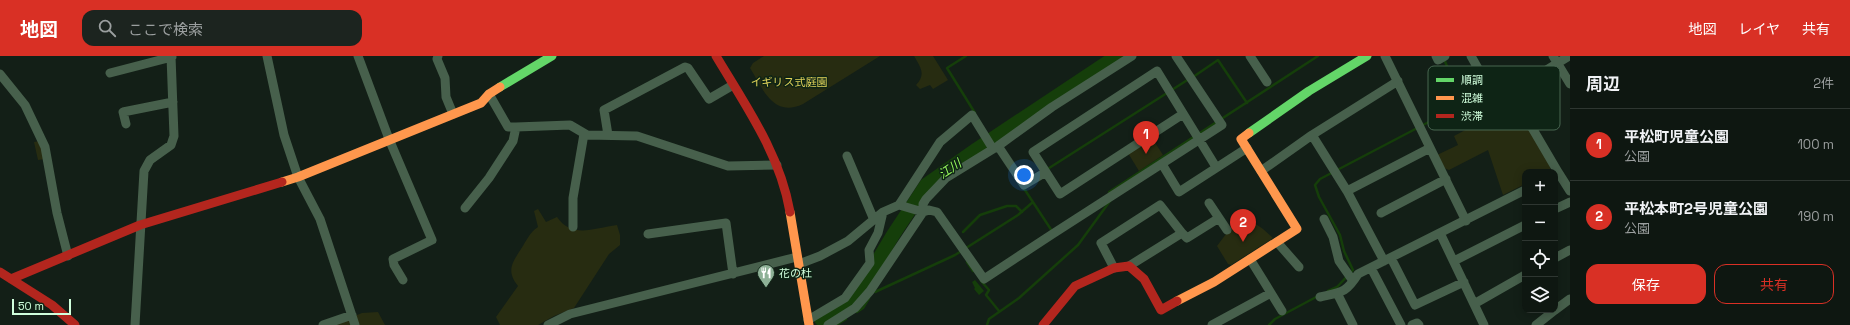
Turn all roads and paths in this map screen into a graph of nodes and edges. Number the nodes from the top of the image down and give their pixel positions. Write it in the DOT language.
graph roads {
  1 [pos="172,56"];
  2 [pos="267,56"];
  3 [pos="358,56"];
  4 [pos="438,56"];
  5 [pos="552,56"];
  6 [pos="716,56"];
  7 [pos="1132,56"];
  8 [pos="1176,56"];
  9 [pos="1250,56"];
  10 [pos="1367,56"];
  11 [pos="1385,56"];
  12 [pos="1436,56"];
  13 [pos="1445,56"];
  14 [pos="1471,56"];
  15 [pos="1569,56"];
  16 [pos="1555,60"];
  17 [pos="1477,66"];
  18 [pos="1547,66"];
  19 [pos="1560,68"];
  20 [pos="110,73"];
  21 [pos="0,74"];
  22 [pos="1398,81"];
  23 [pos="1267,82"];
  24 [pos="1570,84"];
  25 [pos="733,85"];
  26 [pos="489,94"];
  27 [pos="173,102"];
  28 [pos="453,114"];
  29 [pos="1184,114"];
  30 [pos="126,124"];
  31 [pos="516,127"];
  32 [pos="1533,130"];
  33 [pos="584,134"];
  34 [pos="1312,135"];
  35 [pos="608,136"];
  36 [pos="389,139"];
  37 [pos="1199,140"];
  38 [pos="996,147"];
  39 [pos="1247,148"];
  40 [pos="1430,148"];
  41 [pos="847,156"];
  42 [pos="1162,164"];
  43 [pos="777,165"];
  44 [pos="1216,167"];
  45 [pos="1555,169"];
  46 [pos="1261,171"];
  47 [pos="1046,172"];
  48 [pos="1558,174"];
  49 [pos="298,177"];
  50 [pos="1446,180"];
  51 [pos="1347,191"];
  52 [pos="1570,191"];
  53 [pos="1522,192"];
  54 [pos="1570,202"];
  55 [pos="1209,203"];
  56 [pos="899,205"];
  57 [pos="465,208"];
  58 [pos="1558,208"];
  59 [pos="883,212"];
  60 [pos="923,212"];
  61 [pos="1380,213"];
  62 [pos="1219,218"];
  63 [pos="874,220"];
  64 [pos="1324,220"];
  65 [pos="1466,221"];
  66 [pos="140,225"];
  67 [pos="573,227"];
  68 [pos="1522,227"];
  69 [pos="1227,230"];
  70 [pos="1182,233"];
  71 [pos="1440,233"];
  72 [pos="648,234"];
  73 [pos="1277,242"];
  74 [pos="1570,250"];
  75 [pos="68,256"];
  76 [pos="1558,256"];
  77 [pos="1250,259"];
  78 [pos="1387,259"];
  79 [pos="798,260"];
  80 [pos="1454,261"];
  81 [pos="1129,266"];
  82 [pos="1298,267"];
  83 [pos="1114,268"];
  84 [pos="1371,268"];
  85 [pos="0,272"];
  86 [pos="733,274"];
  87 [pos="1522,277"];
  88 [pos="11,279"];
  89 [pos="403,280"];
  90 [pos="1353,281"];
  91 [pos="1464,282"];
  92 [pos="1271,293"];
  93 [pos="1337,293"];
  94 [pos="1320,297"];
  95 [pos="1570,299"];
  96 [pos="1474,304"];
  97 [pos="1558,308"];
  98 [pos="1282,311"];
  99 [pos="1551,313"];
  100 [pos="352,315"];
  101 [pos="808,323"];
  102 [pos="75,325"];
  103 [pos="135,325"];
  104 [pos="323,325"];
  105 [pos="355,325"];
  106 [pos="548,325"];
  107 [pos="828,325"];
  108 [pos="1043,325"];
  109 [pos="1212,325"];
  110 [pos="1353,325"];
  111 [pos="1401,325"];
  112 [pos="1412,325"];
  113 [pos="1419,325"];
  114 [pos="1484,325"];
  115 [pos="1536,325"];
  1 -- 20 [label="street"];
  1 -- 27 [label="street"];
  2 -- 49 [label="street"];
  3 -- 36 [label="street"];
  4 -- 28 [label="street"];
  5 -- 26 [label="main road"];
  6 -- 25 [label="main road"];
  7 -- 38 [label="street"];
  8 -- 37 [label="street"];
  9 -- 23 [label="street"];
  10 -- 39 [label="main road"];
  11 -- 22 [label="street"];
  12 -- 13 [label="street"];
  14 -- 17 [label="street"];
  15 -- 16 [label="street"];
  16 -- 18 [label="street"];
  19 -- 24 [label="street"];
  21 -- 75 [label="street"];
  22 -- 34 [label="street"];
  22 -- 40 [label="street"];
  25 -- 35 [label="street"];
  25 -- 43 [label="main road"];
  26 -- 28 [label="main road"];
  26 -- 31 [label="street"];
  27 -- 30 [label="street"];
  27 -- 66 [label="street"];
  28 -- 36 [label="main road"];
  29 -- 37 [label="street"];
  29 -- 47 [label="street"];
  29 -- 47 [label="street"];
  31 -- 33 [label="street"];
  31 -- 57 [label="street"];
  32 -- 45 [label="street"];
  33 -- 35 [label="street"];
  33 -- 67 [label="street"];
  34 -- 46 [label="street"];
  34 -- 51 [label="street"];
  35 -- 43 [label="street"];
  36 -- 49 [label="main road"];
  36 -- 89 [label="street"];
  37 -- 42 [label="street"];
  37 -- 44 [label="street"];
  38 -- 47 [label="street"];
  38 -- 56 [label="street"];
  38 -- 60 [label="street"];
  39 -- 44 [label="street"];
  39 -- 46 [label="main road"];
  40 -- 50 [label="street"];
  40 -- 51 [label="street"];
  41 -- 63 [label="street"];
  42 -- 44 [label="street"];
  42 -- 60 [label="street"];
  43 -- 79 [label="main road"];
  46 -- 73 [label="main road"];
  48 -- 52 [label="street"];
  49 -- 66 [label="main road"];
  49 -- 100 [label="street"];
  50 -- 61 [label="street"];
  50 -- 65 [label="street"];
  51 -- 78 [label="street"];
  53 -- 65 [label="street"];
  54 -- 58 [label="street"];
  55 -- 62 [label="street"];
  56 -- 59 [label="street"];
  56 -- 60 [label="street"];
  59 -- 63 [label="street"];
  59 -- 101 [label="street"];
  60 -- 107 [label="street"];
  62 -- 69 [label="street"];
  62 -- 70 [label="street"];
  63 -- 79 [label="street"];
  64 -- 90 [label="street"];
  65 -- 71 [label="street"];
  66 -- 75 [label="main road"];
  66 -- 103 [label="street"];
  68 -- 80 [label="street"];
  70 -- 81 [label="street"];
  70 -- 83 [label="street"];
  71 -- 78 [label="street"];
  71 -- 80 [label="street"];
  72 -- 86 [label="street"];
  73 -- 77 [label="main road"];
  73 -- 82 [label="street"];
  74 -- 76 [label="street"];
  75 -- 88 [label="main road"];
  77 -- 81 [label="main road"];
  77 -- 92 [label="street"];
  78 -- 84 [label="street"];
  78 -- 91 [label="street"];
  79 -- 86 [label="street"];
  79 -- 101 [label="main road"];
  80 -- 91 [label="street"];
  81 -- 83 [label="main road"];
  83 -- 108 [label="main road"];
  84 -- 90 [label="street"];
  84 -- 111 [label="street"];
  85 -- 88 [label="main road"];
  86 -- 106 [label="street"];
  87 -- 96 [label="street"];
  88 -- 102 [label="main road"];
  90 -- 93 [label="street"];
  91 -- 96 [label="street"];
  92 -- 98 [label="street"];
  92 -- 109 [label="street"];
  93 -- 94 [label="street"];
  93 -- 110 [label="street"];
  95 -- 97 [label="street"];
  96 -- 114 [label="street"];
  99 -- 115 [label="street"];
  100 -- 104 [label="street"];
  100 -- 105 [label="street"];
  112 -- 113 [label="street"];
}
